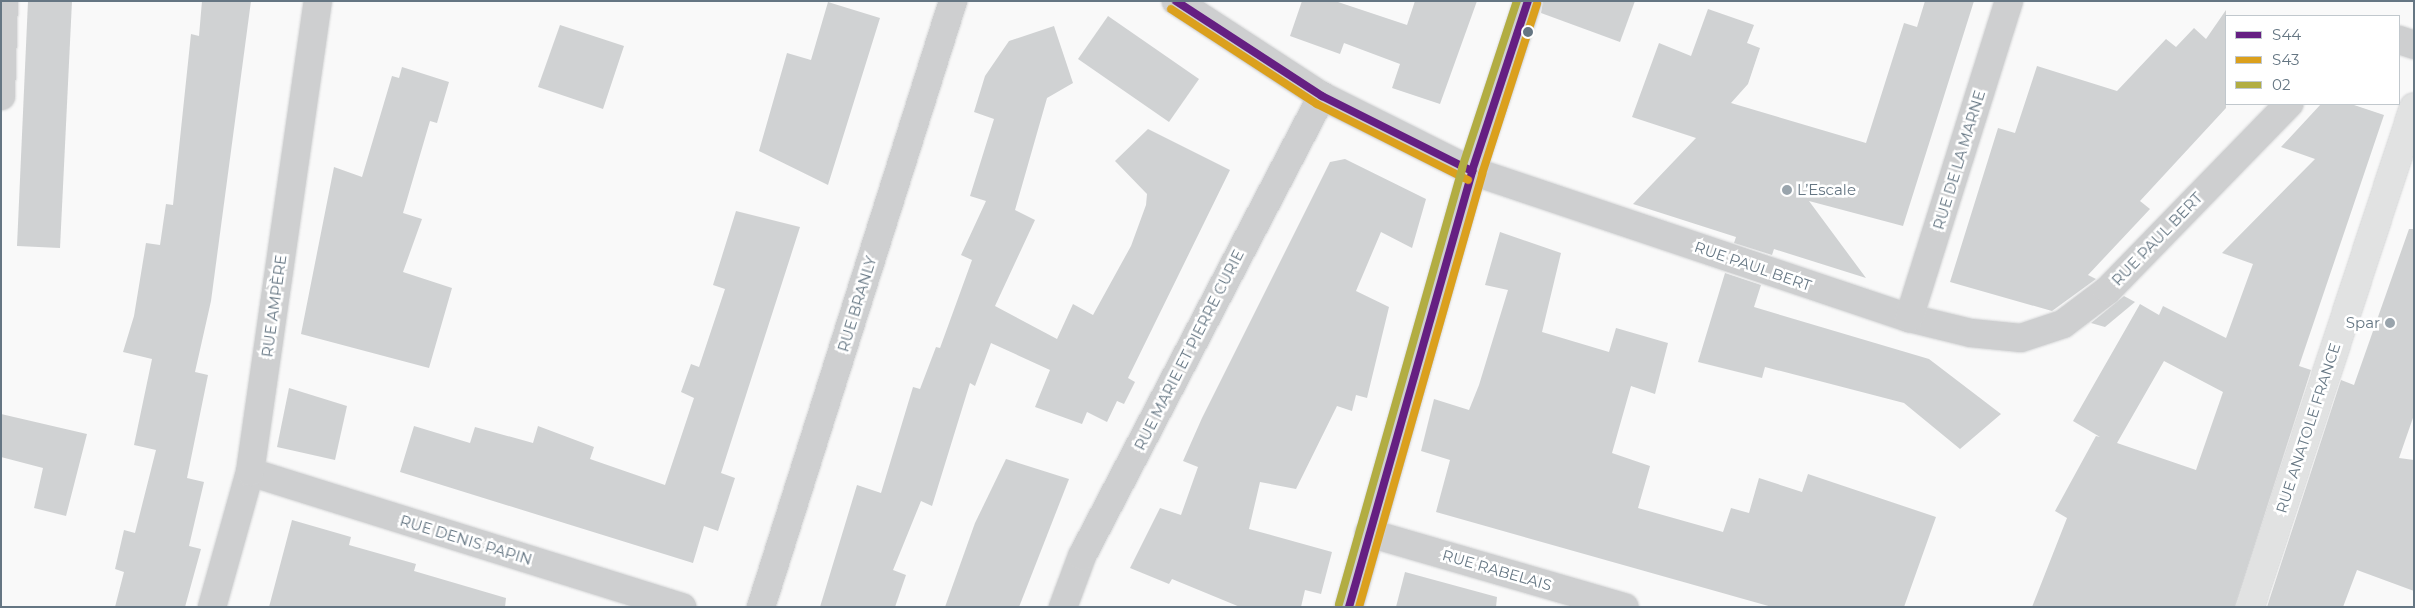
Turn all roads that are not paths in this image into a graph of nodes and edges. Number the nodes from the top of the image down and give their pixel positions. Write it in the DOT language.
graph roads {
  1 [pos="4,1"];
  2 [pos="318,1"];
  3 [pos="953,1"];
  4 [pos="1176,1"];
  5 [pos="1528,1"];
  6 [pos="2009,1"];
  7 [pos="2400,40"];
  8 [pos="2414,45"];
  9 [pos="1,96"];
  10 [pos="1322,96"];
  11 [pos="2288,105"];
  12 [pos="2414,107"];
  13 [pos="1472,171"];
  14 [pos="1909,318"];
  15 [pos="250,472"];
  16 [pos="1369,533"];
  17 [pos="212,607"];
  18 [pos="682,607"];
  19 [pos="762,607"];
  20 [pos="1064,607"];
  21 [pos="1349,607"];
  22 [pos="1624,607"];
  23 [pos="2250,607"];
  1 -- 9 [label="street"];
  2 -- 15 [label="street, RUE AMPÈRE"];
  3 -- 19 [label="street, RUE BRANLY"];
  4 -- 10 [label="street, RUE PAUL BERT"];
  5 -- 13 [label="street"];
  6 -- 14 [label="street, RUE DE LA MARNE"];
  7 -- 8 [label="street"];
  10 -- 13 [label="street, RUE PAUL BERT"];
  10 -- 20 [label="street, RUE MARIE ET PIERRE CURIE"];
  11 -- 14 [label="street, RUE PAUL BERT"];
  12 -- 23 [label="main road, RUE ANATOLE FRANCE"];
  13 -- 14 [label="street, RUE PAUL BERT"];
  13 -- 16 [label="street"];
  15 -- 17 [label="street, RUE AMPÈRE"];
  15 -- 18 [label="street, RUE DENIS PAPIN"];
  16 -- 21 [label="street"];
  16 -- 22 [label="street, RUE RABELAIS"];
}
